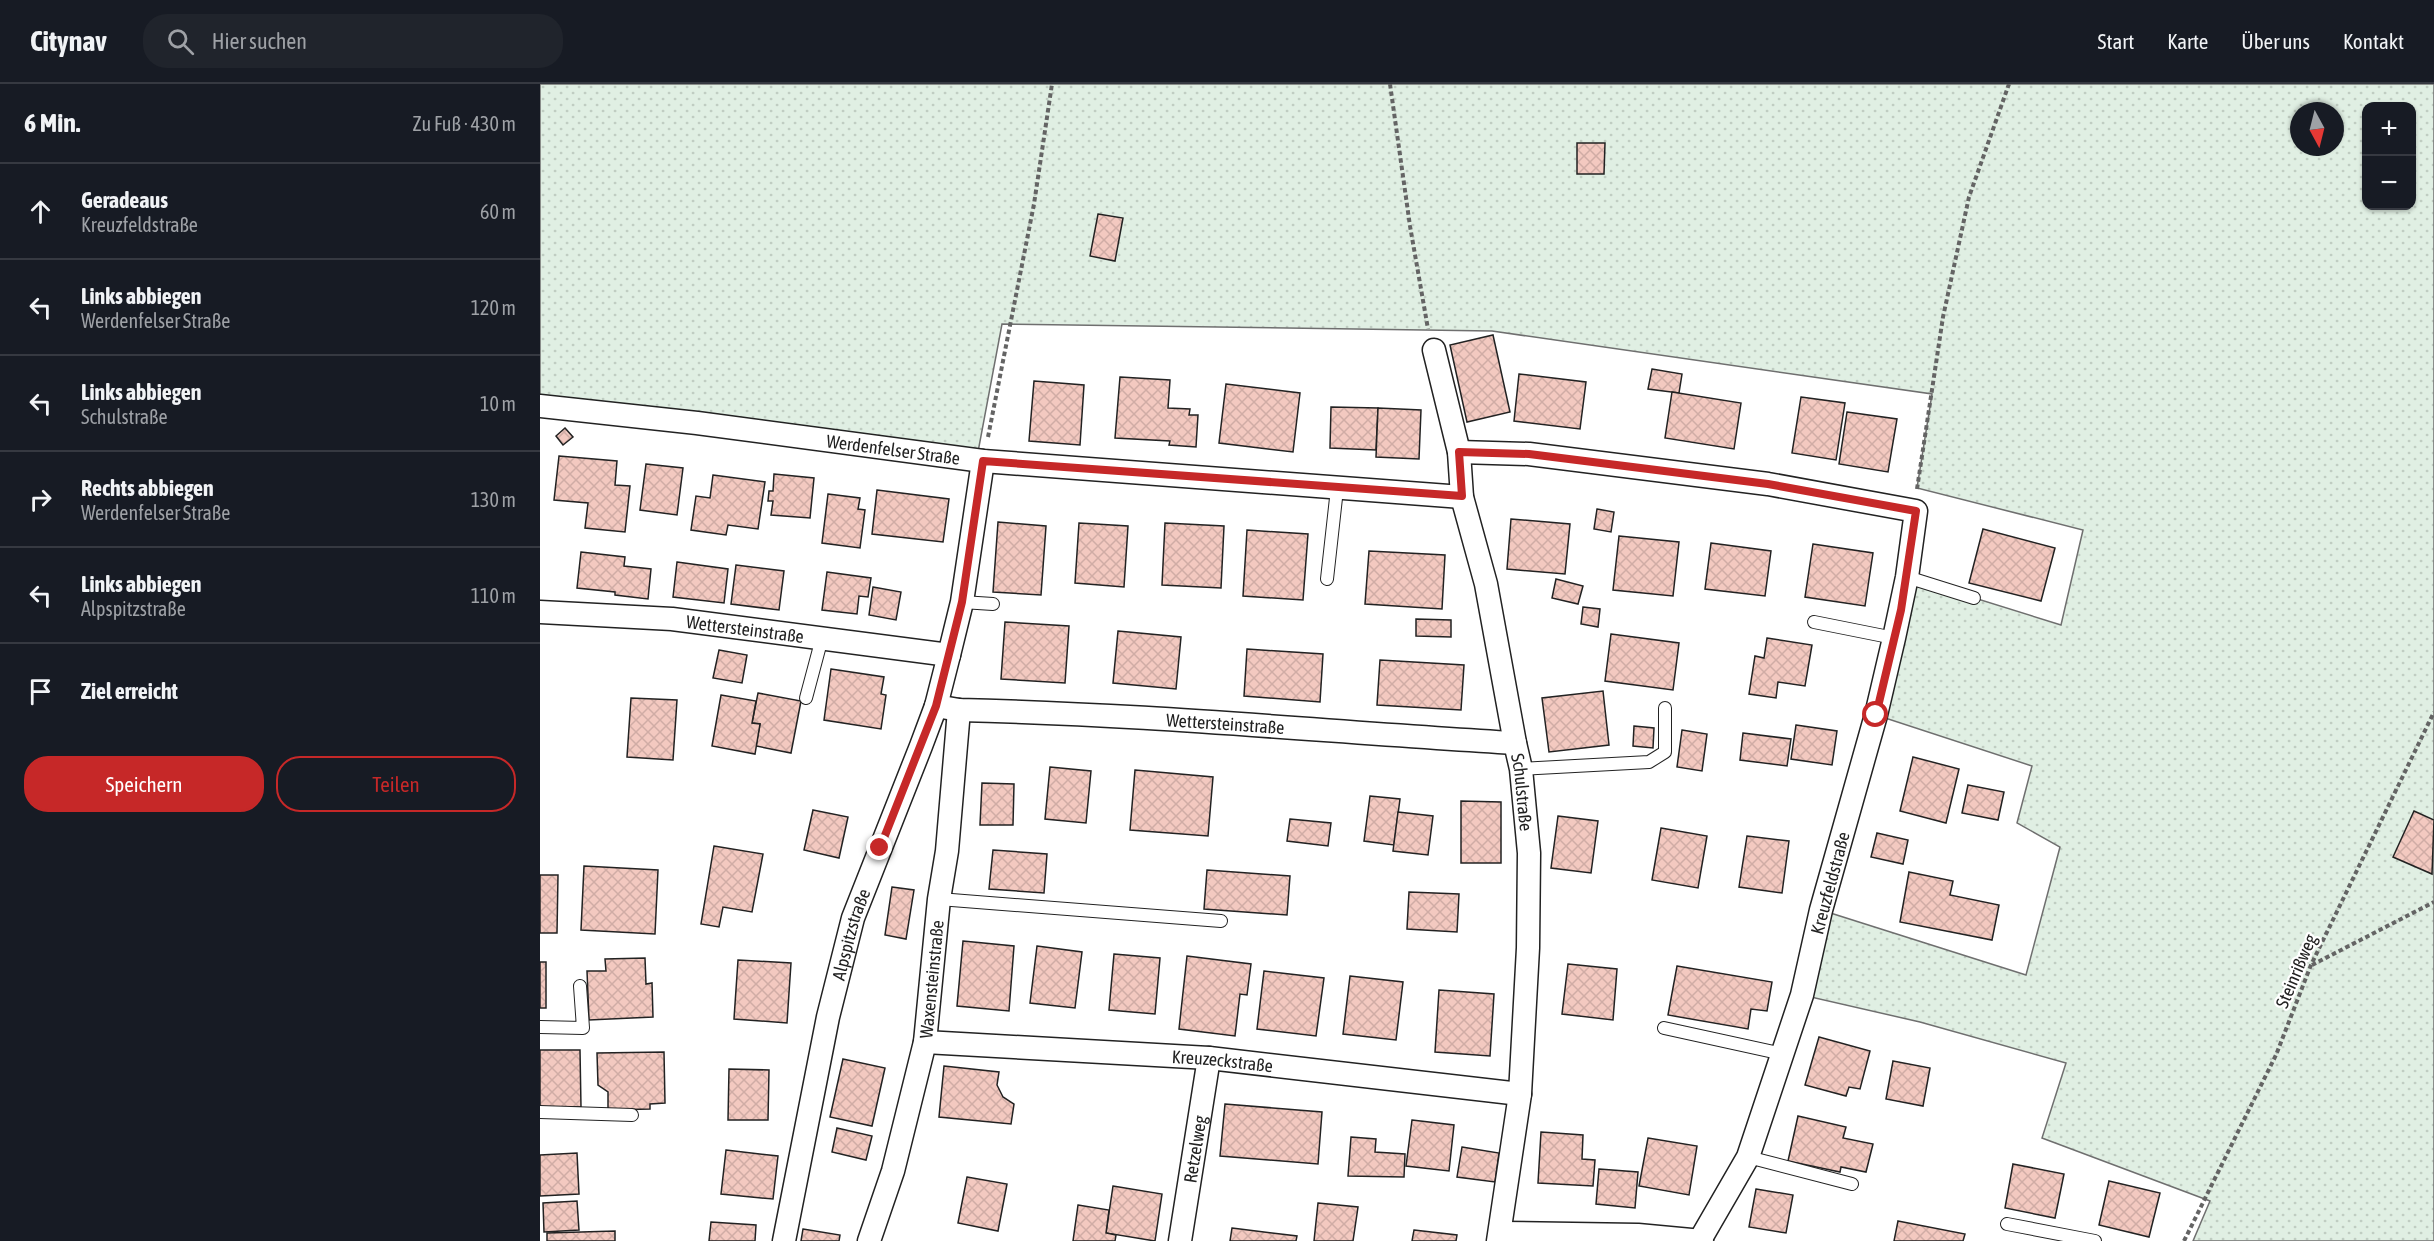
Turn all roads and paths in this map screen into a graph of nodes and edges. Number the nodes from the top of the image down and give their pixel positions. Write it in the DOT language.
graph roads {
  1 [pos="1052,84"];
  2 [pos="1390,84"];
  3 [pos="2009,84"];
  4 [pos="1434,350"];
  5 [pos="540,406"];
  6 [pos="1459,452"];
  7 [pos="983,461"];
  8 [pos="1337,489"];
  9 [pos="1462,496"];
  10 [pos="1916,511"];
  11 [pos="1907,577"];
  12 [pos="1327,579"];
  13 [pos="1974,598"];
  14 [pos="962,602"];
  15 [pos="993,604"];
  16 [pos="540,612"];
  17 [pos="1814,622"];
  18 [pos="822,638"];
  19 [pos="1894,638"];
  20 [pos="949,655"];
  21 [pos="807,698"];
  22 [pos="936,706"];
  23 [pos="1665,708"];
  24 [pos="959,710"];
  25 [pos="2434,712"];
  26 [pos="1515,743"];
  27 [pos="1521,769"];
  28 [pos="939,898"];
  29 [pos="2434,902"];
  30 [pos="1221,921"];
  31 [pos="2311,965"];
  32 [pos="580,986"];
  33 [pos="540,1027"];
  34 [pos="1664,1028"];
  35 [pos="925,1042"];
  36 [pos="1783,1054"];
  37 [pos="1209,1058"];
  38 [pos="1520,1094"];
  39 [pos="540,1112"];
  40 [pos="632,1115"];
  41 [pos="1748,1157"];
  42 [pos="1852,1184"];
  43 [pos="2007,1224"];
  44 [pos="1500,1237"];
  45 [pos="784,1241"];
  46 [pos="869,1241"];
  47 [pos="1180,1241"];
  48 [pos="1701,1241"];
  49 [pos="2095,1241"];
  50 [pos="2184,1241"];
  1 -- 7 [label="path"];
  2 -- 4 [label="path"];
  3 -- 10 [label="path"];
  4 -- 6 [label="street, Schulstraße"];
  5 -- 7 [label="street, Werdenfelser Straße"];
  6 -- 9 [label="street, Schulstraße"];
  6 -- 10 [label="street"];
  7 -- 8 [label="street, Werdenfelser Straße"];
  7 -- 14 [label="street, Alpspitzstraße"];
  8 -- 9 [label="street, Werdenfelser Straße"];
  8 -- 12 [label="lane"];
  9 -- 26 [label="street, Schulstraße"];
  10 -- 11 [label="street, Kreuzfeldstraße"];
  11 -- 13 [label="lane"];
  11 -- 19 [label="street, Kreuzfeldstraße"];
  14 -- 15 [label="lane"];
  14 -- 20 [label="street, Alpspitzstraße"];
  16 -- 18 [label="street, Wettersteinstraße"];
  17 -- 19 [label="lane"];
  18 -- 20 [label="street, Wettersteinstraße"];
  18 -- 21 [label="lane"];
  19 -- 36 [label="street, Kreuzfeldstraße"];
  20 -- 22 [label="street, Alpspitzstraße"];
  22 -- 24 [label="street, Wettersteinstraße"];
  22 -- 45 [label="street, Alpspitzstraße"];
  23 -- 27 [label="lane"];
  24 -- 26 [label="street, Wettersteinstraße"];
  24 -- 28 [label="street, Waxensteinstraße"];
  25 -- 31 [label="path, Steinrißweg"];
  26 -- 27 [label="street, Schulstraße"];
  27 -- 38 [label="street, Schulstraße"];
  28 -- 30 [label="lane"];
  28 -- 35 [label="street, Waxensteinstraße"];
  29 -- 31 [label="path"];
  31 -- 50 [label="path, Steinrißweg"];
  32 -- 33 [label="lane"];
  34 -- 36 [label="lane"];
  35 -- 37 [label="street, Kreuzeckstraße"];
  35 -- 46 [label="street, Waxensteinstraße"];
  36 -- 41 [label="street, Kreuzfeldstraße"];
  37 -- 38 [label="street, Kreuzeckstraße"];
  37 -- 47 [label="street, Retzelweg"];
  38 -- 44 [label="street, Schulstraße"];
  39 -- 40 [label="lane"];
  41 -- 42 [label="lane"];
  41 -- 48 [label="street, Kreuzfeldstraße"];
  43 -- 49 [label="lane"];
  44 -- 48 [label="street"];
}
